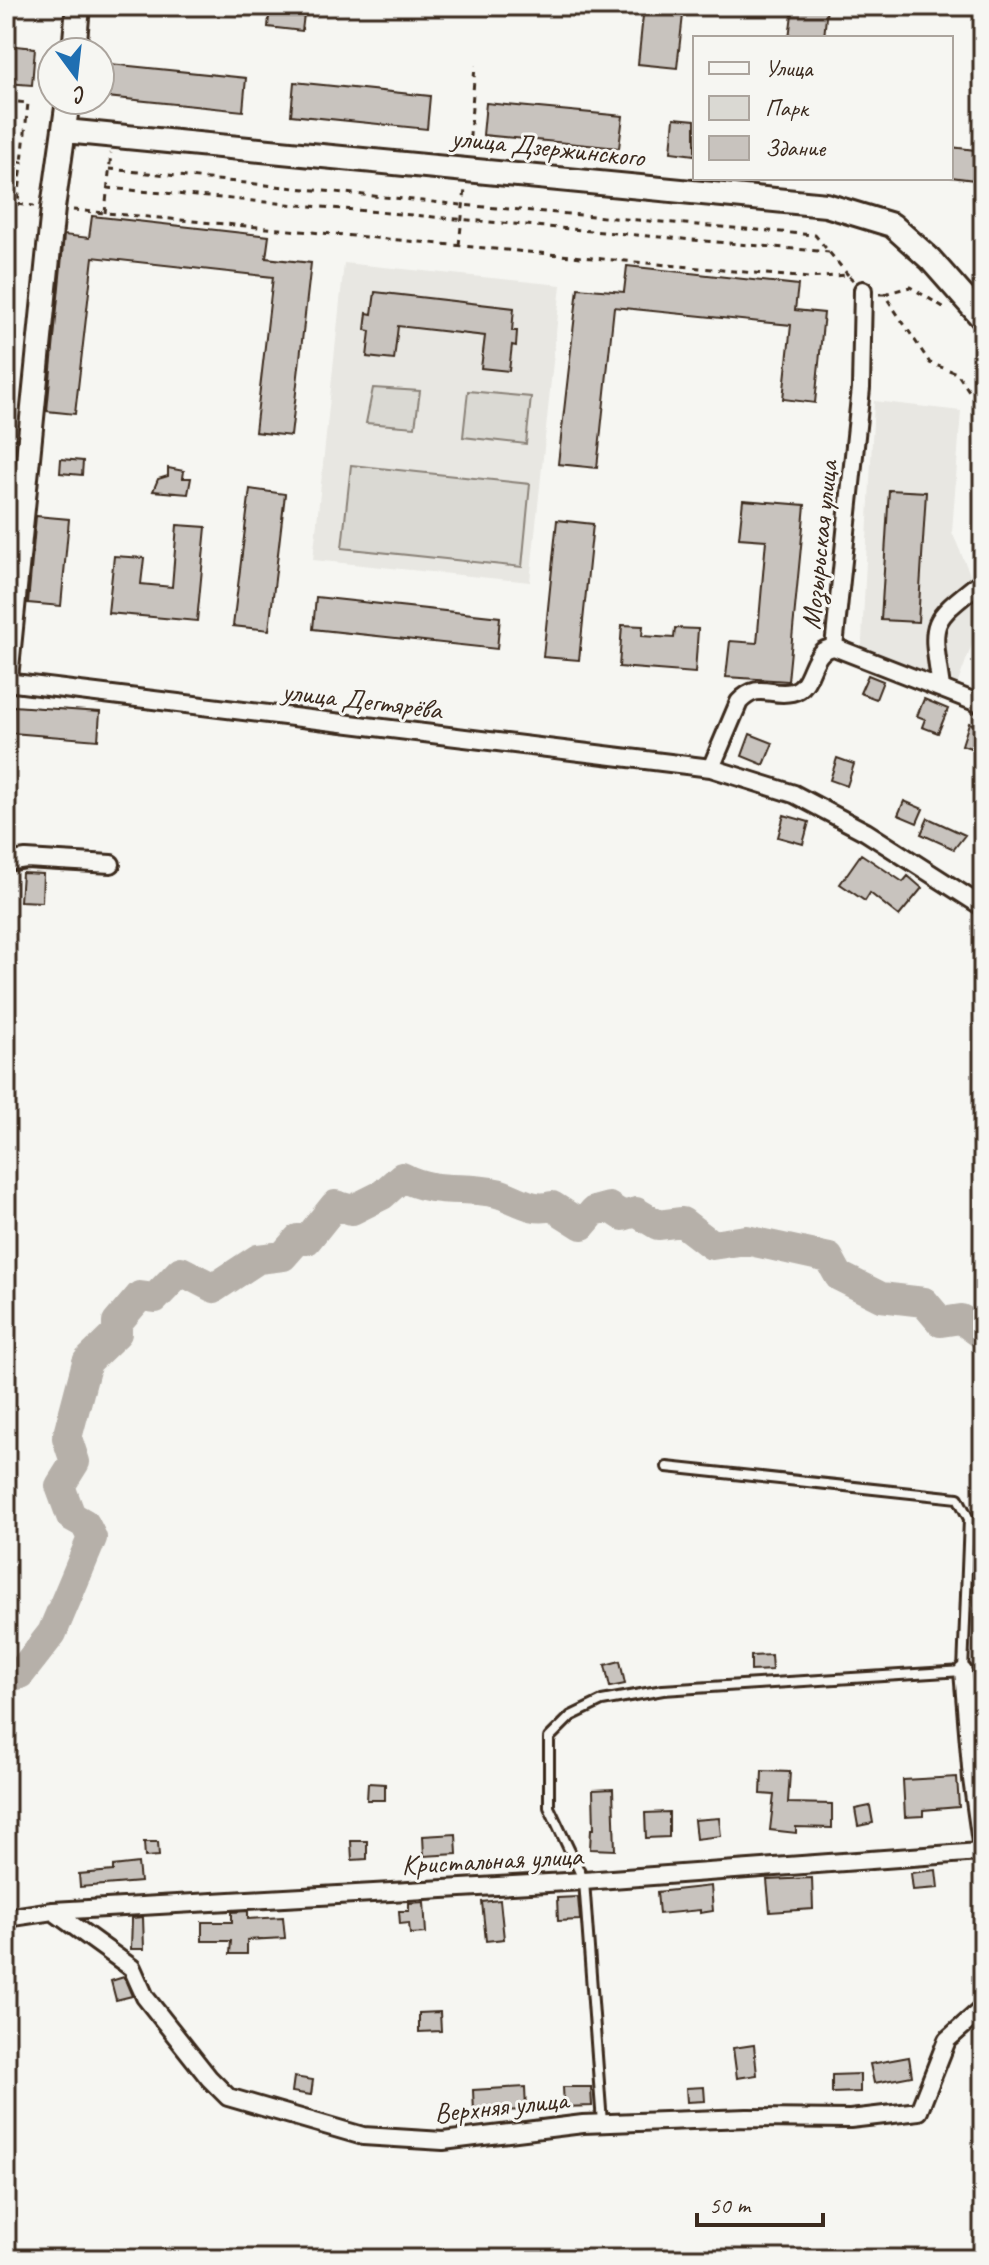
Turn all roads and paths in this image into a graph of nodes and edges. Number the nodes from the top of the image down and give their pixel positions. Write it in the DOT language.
graph roads {
  1 [pos="78,6"];
  2 [pos="75,36"];
  3 [pos="475,65"];
  4 [pos="6,101"];
  5 [pos="66,116"];
  6 [pos="65,131"];
  7 [pos="112,135"];
  8 [pos="6,160"];
  9 [pos="22,162"];
  10 [pos="109,169"];
  11 [pos="467,169"];
  12 [pos="6,175"];
  13 [pos="22,176"];
  14 [pos="107,188"];
  15 [pos="6,203"];
  16 [pos="18,204"];
  17 [pos="462,205"];
  18 [pos="53,208"];
  19 [pos="105,213"];
  20 [pos="462,220"];
  21 [pos="459,246"];
  22 [pos="829,252"];
  23 [pos="848,275"];
  24 [pos="863,290"];
  25 [pos="884,294"];
  26 [pos="947,309"];
  27 [pos="983,319"];
  28 [pos="983,412"];
  29 [pos="983,580"];
  30 [pos="834,647"];
  31 [pos="6,680"];
  32 [pos="941,687"];
  33 [pos="983,705"];
  34 [pos="711,768"];
  35 [pos="6,862"];
  36 [pos="111,864"];
  37 [pos="983,907"];
  38 [pos="667,1467"];
  39 [pos="963,1671"];
  40 [pos="982,1855"];
  41 [pos="584,1881"];
  42 [pos="53,1911"];
  43 [pos="6,1918"];
  44 [pos="983,2008"];
  45 [pos="602,2123"];
  1 -- 2 [label="street"];
  3 -- 11 [label="path"];
  4 -- 9 [label="path"];
  5 -- 6 [label="street"];
  6 -- 7 [label="street, улица Дзержинского"];
  6 -- 18 [label="street"];
  7 -- 10 [label="path"];
  7 -- 11 [label="street, улица Дзержинского"];
  8 -- 9 [label="path"];
  9 -- 13 [label="path"];
  10 -- 14 [label="path"];
  10 -- 17 [label="path"];
  11 -- 17 [label="path"];
  11 -- 27 [label="street, улица Дзержинского"];
  12 -- 13 [label="path"];
  13 -- 16 [label="path"];
  14 -- 19 [label="path"];
  14 -- 20 [label="path"];
  15 -- 16 [label="path"];
  16 -- 18 [label="path"];
  17 -- 20 [label="path"];
  17 -- 22 [label="path"];
  18 -- 19 [label="path"];
  18 -- 31 [label="street"];
  19 -- 21 [label="path"];
  20 -- 21 [label="path"];
  20 -- 22 [label="path"];
  21 -- 23 [label="path"];
  22 -- 23 [label="path"];
  23 -- 24 [label="path"];
  24 -- 25 [label="path"];
  24 -- 30 [label="street, Мозырьская улица"];
  25 -- 26 [label="path"];
  25 -- 28 [label="path"];
  29 -- 32 [label="street"];
  30 -- 32 [label="street, Мозырьская улица"];
  30 -- 34 [label="street"];
  31 -- 34 [label="street, улица Дегтярёва"];
  32 -- 33 [label="street, Мозырьская улица"];
  34 -- 37 [label="street, улица Дегтярёва"];
  35 -- 36 [label="street"];
  38 -- 39 [label="lane"];
  39 -- 40 [label="street"];
  39 -- 41 [label="lane"];
  40 -- 41 [label="street, Кристальная улица"];
  41 -- 42 [label="street, Кристальная улица"];
  41 -- 45 [label="lane"];
  42 -- 43 [label="street, Кристальная улица"];
  42 -- 45 [label="street, Верхняя улица"];
  44 -- 45 [label="street, Верхняя улица"];
}
